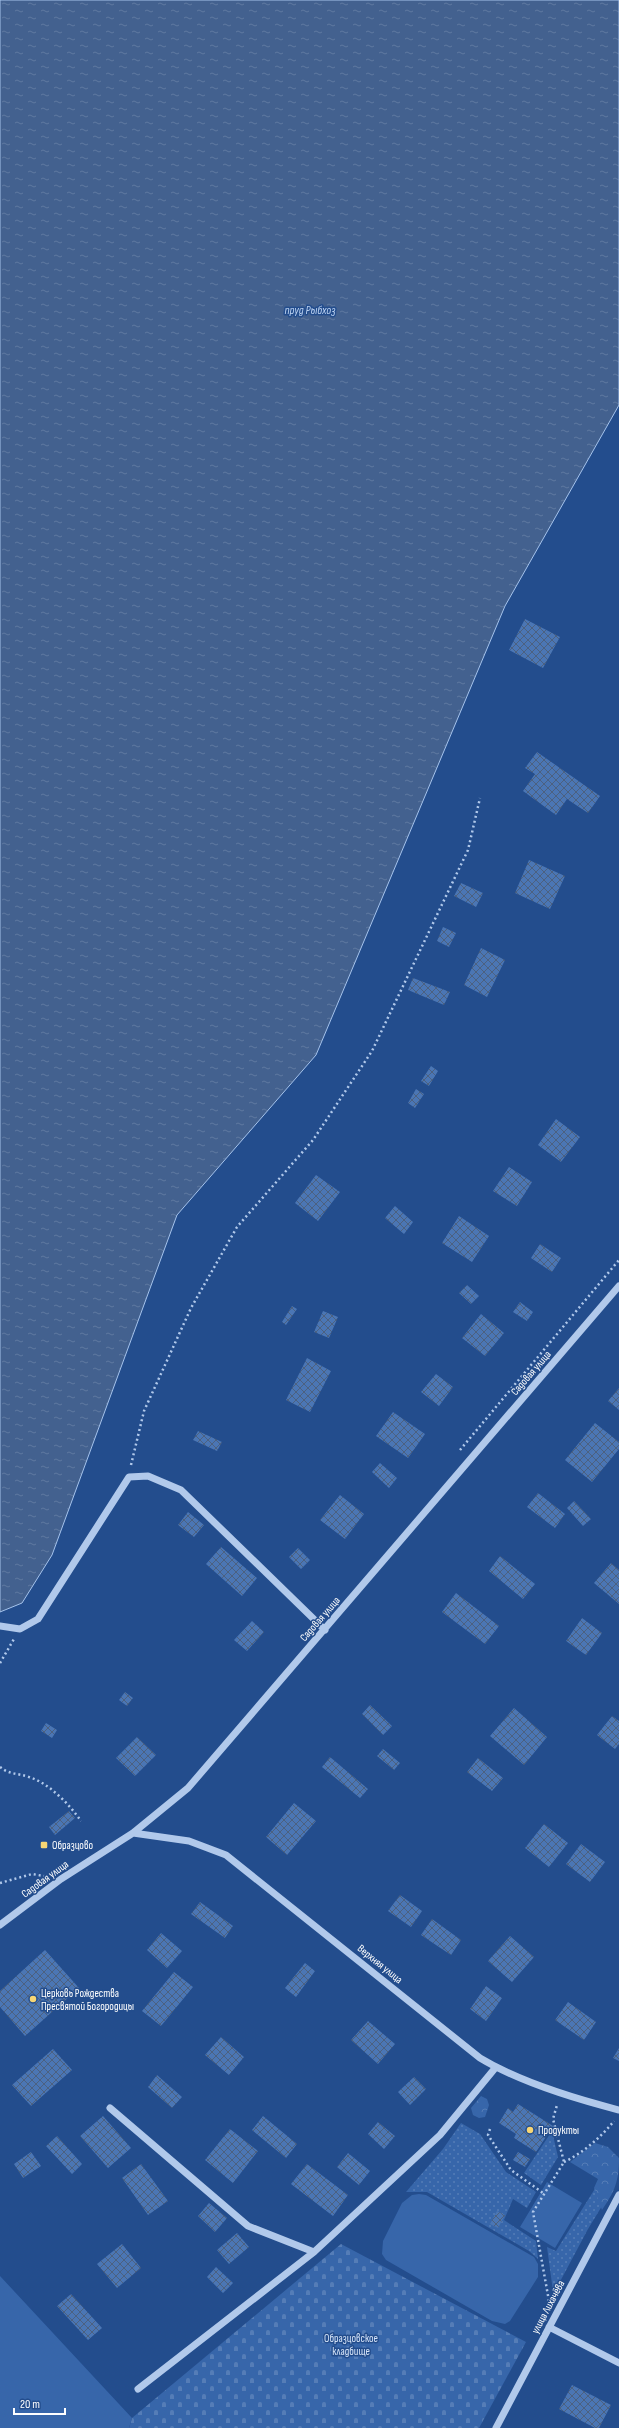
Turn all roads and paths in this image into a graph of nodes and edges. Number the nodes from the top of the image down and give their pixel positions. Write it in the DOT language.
graph roads {
  1 [pos="480,798"];
  2 [pos="619,1260"];
  3 [pos="619,1286"];
  4 [pos="455,1456"];
  5 [pos="129,1478"];
  6 [pos="0,1626"];
  7 [pos="20,1629"];
  8 [pos="325,1630"];
  9 [pos="0,1663"];
  10 [pos="0,1767"];
  11 [pos="81,1821"];
  12 [pos="133,1833"];
  13 [pos="61,1879"];
  14 [pos="0,1883"];
  15 [pos="0,1925"];
  16 [pos="496,2067"];
  17 [pos="561,2092"];
  18 [pos="110,2108"];
  19 [pos="610,2108"];
  20 [pos="619,2110"];
  21 [pos="619,2115"];
  22 [pos="490,2129"];
  23 [pos="564,2162"];
  24 [pos="544,2192"];
  25 [pos="619,2195"];
  26 [pos="314,2252"];
  27 [pos="551,2324"];
  28 [pos="619,2363"];
  29 [pos="138,2389"];
  30 [pos="496,2428"];
  1 -- 5 [label="path"];
  2 -- 4 [label="path"];
  3 -- 8 [label="street, Садовая улица"];
  5 -- 7 [label="street"];
  5 -- 8 [label="street"];
  6 -- 7 [label="street"];
  7 -- 9 [label="path"];
  8 -- 12 [label="street, Садовая улица"];
  10 -- 11 [label="path"];
  12 -- 13 [label="street, Садовая улица"];
  12 -- 16 [label="street, Верхняя улица"];
  13 -- 14 [label="path"];
  13 -- 15 [label="street, Садовая улица"];
  16 -- 17 [label="street, Верхняя улица"];
  16 -- 26 [label="street"];
  17 -- 19 [label="street, Верхняя улица"];
  17 -- 23 [label="path"];
  18 -- 26 [label="street"];
  19 -- 20 [label="street, Верхняя улица"];
  19 -- 21 [label="street"];
  21 -- 23 [label="path"];
  22 -- 24 [label="path"];
  23 -- 24 [label="path"];
  24 -- 27 [label="path"];
  25 -- 27 [label="street, улица Лихачёва"];
  26 -- 29 [label="street"];
  27 -- 28 [label="street"];
  27 -- 30 [label="street, улица Лихачёва"];
}
